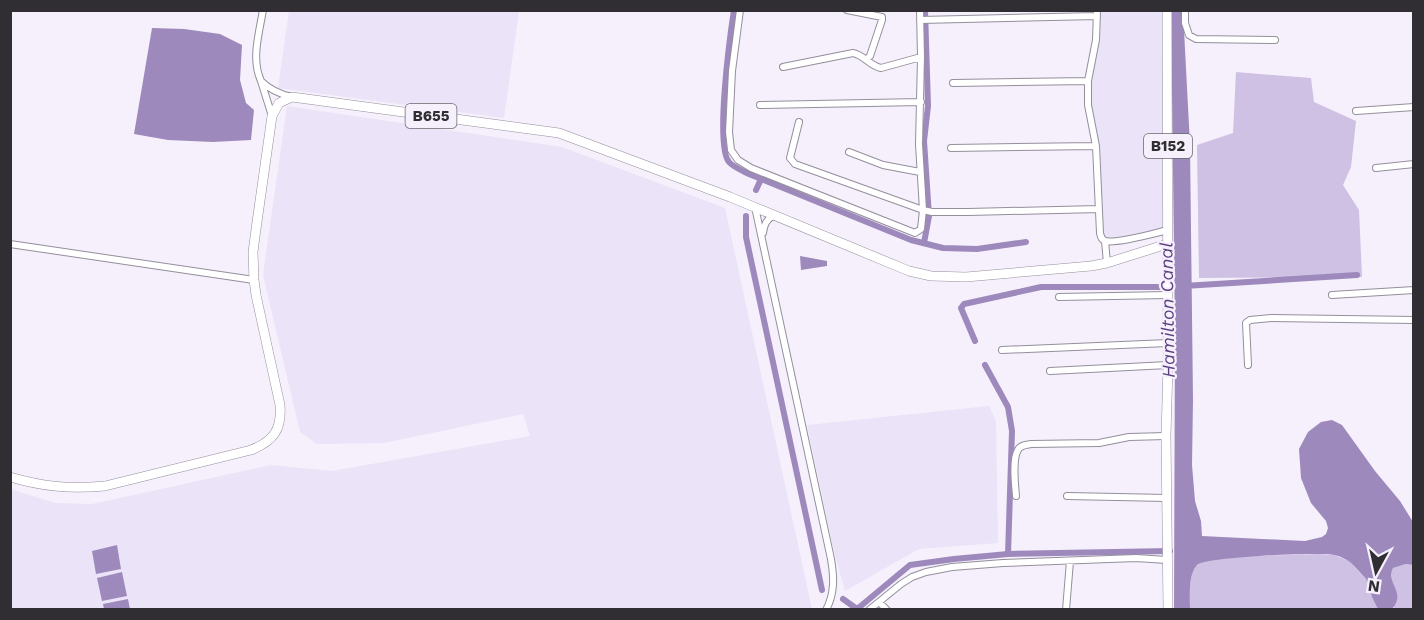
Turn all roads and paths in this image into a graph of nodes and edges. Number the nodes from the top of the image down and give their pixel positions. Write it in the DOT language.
graph roads {
  1 [pos="263,10"];
  2 [pos="740,10"];
  3 [pos="847,10"];
  4 [pos="920,10"];
  5 [pos="1167,10"];
  6 [pos="1185,10"];
  7 [pos="1097,13"];
  8 [pos="924,19"];
  9 [pos="1275,40"];
  10 [pos="921,57"];
  11 [pos="866,60"];
  12 [pos="783,67"];
  13 [pos="261,81"];
  14 [pos="1088,81"];
  15 [pos="953,83"];
  16 [pos="292,97"];
  17 [pos="921,102"];
  18 [pos="760,105"];
  19 [pos="1413,108"];
  20 [pos="1356,111"];
  21 [pos="272,116"];
  22 [pos="799,122"];
  23 [pos="1096,146"];
  24 [pos="951,148"];
  25 [pos="849,152"];
  26 [pos="1413,164"];
  27 [pos="1376,168"];
  28 [pos="920,172"];
  29 [pos="755,207"];
  30 [pos="1099,210"];
  31 [pos="927,211"];
  32 [pos="774,215"];
  33 [pos="1168,230"];
  34 [pos="762,237"];
  35 [pos="1105,241"];
  36 [pos="10,244"];
  37 [pos="1167,244"];
  38 [pos="1107,263"];
  39 [pos="254,280"];
  40 [pos="1413,290"];
  41 [pos="1168,294"];
  42 [pos="1332,295"];
  43 [pos="1059,297"];
  44 [pos="1413,320"];
  45 [pos="1168,344"];
  46 [pos="1002,350"];
  47 [pos="1248,364"];
  48 [pos="1168,365"];
  49 [pos="1050,370"];
  50 [pos="1166,436"];
  51 [pos="10,477"];
  52 [pos="1016,496"];
  53 [pos="1067,496"];
  54 [pos="1167,498"];
  55 [pos="1167,559"];
  56 [pos="1070,561"];
  57 [pos="879,602"];
  58 [pos="826,609"];
  59 [pos="869,609"];
  60 [pos="887,609"];
  61 [pos="1066,609"];
  62 [pos="1168,609"];
  1 -- 13 [label="street"];
  2 -- 31 [label="street"];
  3 -- 11 [label="street"];
  4 -- 8 [label="street"];
  5 -- 33 [label="main road, B152"];
  6 -- 9 [label="street"];
  7 -- 8 [label="street"];
  7 -- 14 [label="street"];
  8 -- 10 [label="street"];
  10 -- 11 [label="street"];
  10 -- 17 [label="street"];
  11 -- 12 [label="street"];
  13 -- 16 [label="street"];
  13 -- 21 [label="street"];
  14 -- 15 [label="street"];
  14 -- 23 [label="street"];
  16 -- 21 [label="main road"];
  16 -- 29 [label="main road, B655"];
  17 -- 18 [label="street"];
  17 -- 28 [label="street"];
  19 -- 20 [label="street"];
  21 -- 39 [label="main road"];
  22 -- 31 [label="street"];
  23 -- 24 [label="street"];
  23 -- 30 [label="street"];
  25 -- 28 [label="street"];
  26 -- 27 [label="street"];
  28 -- 31 [label="street"];
  29 -- 32 [label="main road, B655"];
  29 -- 34 [label="street"];
  30 -- 31 [label="street"];
  30 -- 35 [label="street"];
  32 -- 34 [label="street"];
  32 -- 38 [label="main road, B655"];
  33 -- 35 [label="street"];
  33 -- 37 [label="main road, B152"];
  34 -- 58 [label="street"];
  35 -- 38 [label="street"];
  36 -- 39 [label="street"];
  37 -- 38 [label="main road, B655"];
  37 -- 41 [label="main road, B152"];
  39 -- 51 [label="main road"];
  40 -- 42 [label="street"];
  41 -- 43 [label="street"];
  41 -- 45 [label="main road, B152"];
  44 -- 47 [label="street"];
  45 -- 46 [label="street"];
  45 -- 48 [label="main road, B152"];
  48 -- 49 [label="street"];
  48 -- 50 [label="main road, B152"];
  50 -- 52 [label="street"];
  50 -- 54 [label="main road, B152"];
  53 -- 54 [label="street"];
  54 -- 55 [label="main road, B152"];
  55 -- 56 [label="street"];
  55 -- 62 [label="main road, B152"];
  56 -- 57 [label="street"];
  56 -- 61 [label="street"];
  57 -- 59 [label="street"];
  57 -- 60 [label="street"];
}
